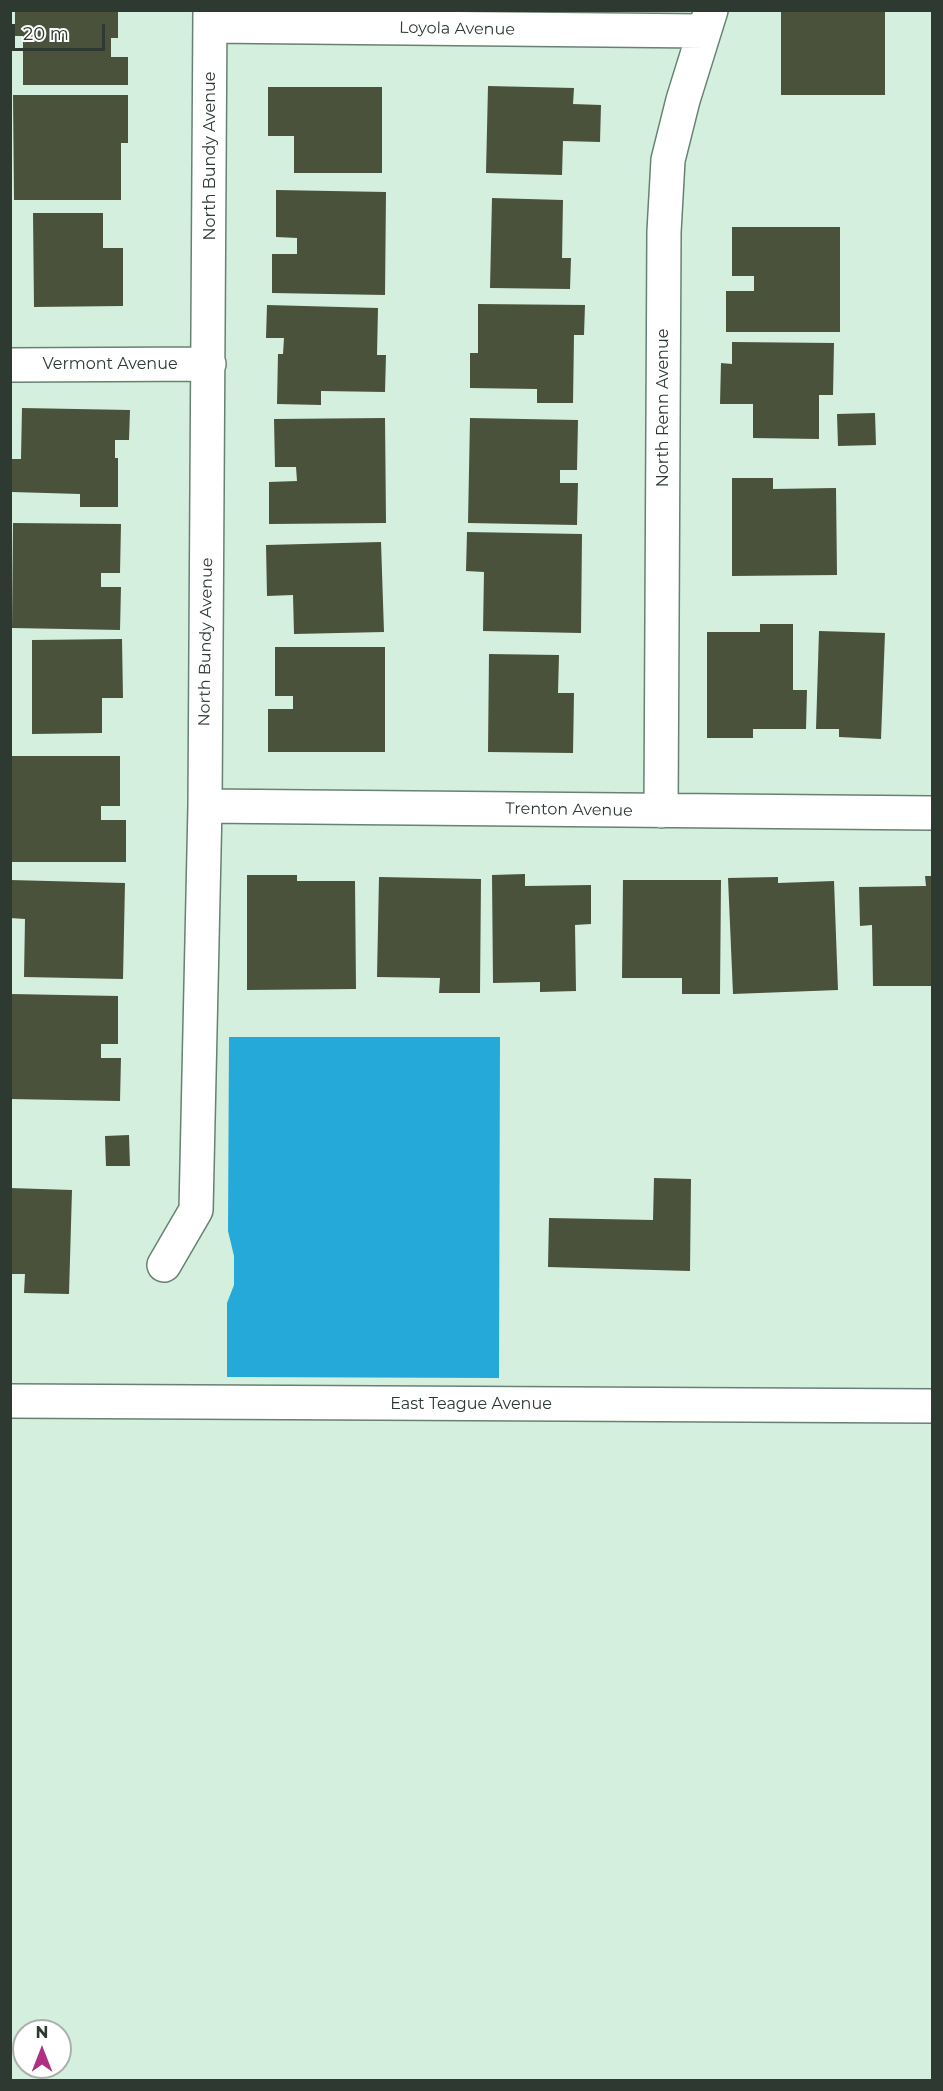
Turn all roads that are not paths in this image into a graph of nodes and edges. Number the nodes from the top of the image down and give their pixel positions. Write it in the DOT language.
graph roads {
  1 [pos="210,18"];
  2 [pos="707,21"];
  3 [pos="209,364"];
  4 [pos="10,365"];
  5 [pos="205,806"];
  6 [pos="661,811"];
  7 [pos="933,813"];
  8 [pos="164,1265"];
  9 [pos="10,1401"];
  10 [pos="933,1406"];
  1 -- 2 [label="street, Loyola Avenue"];
  1 -- 3 [label="street, North Bundy Avenue"];
  2 -- 6 [label="street, North Renn Avenue"];
  3 -- 4 [label="street, Vermont Avenue"];
  3 -- 5 [label="street, North Bundy Avenue"];
  5 -- 6 [label="street, Trenton Avenue"];
  5 -- 8 [label="street, North Bundy Avenue"];
  6 -- 7 [label="street, Trenton Avenue"];
  9 -- 10 [label="street, East Teague Avenue"];
}
